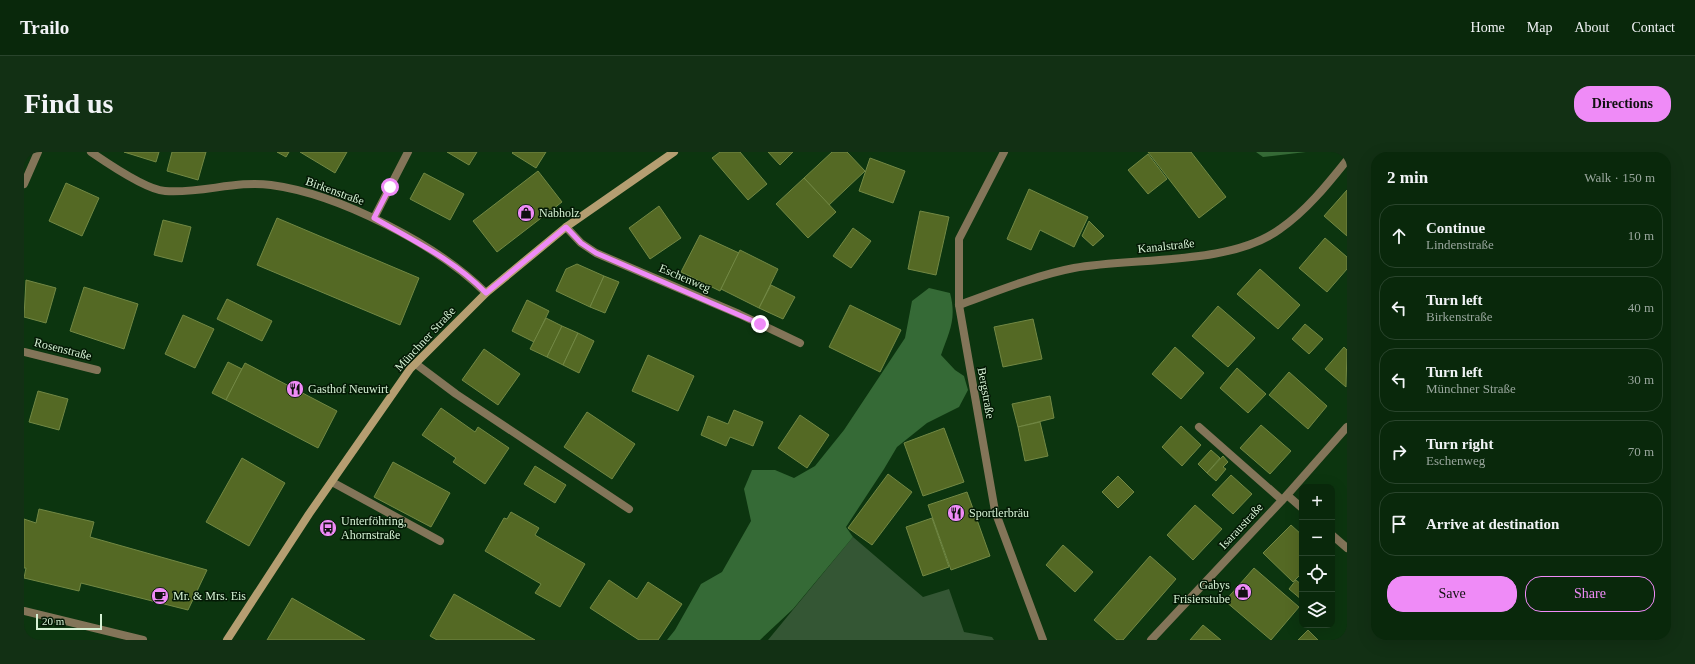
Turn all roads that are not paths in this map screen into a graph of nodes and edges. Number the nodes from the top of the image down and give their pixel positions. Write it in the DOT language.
graph roads {
  1 [pos="38,152"];
  2 [pos="91,152"];
  3 [pos="408,152"];
  4 [pos="674,152"];
  5 [pos="1004,152"];
  6 [pos="1347,160"];
  7 [pos="24,184"];
  8 [pos="374,218"];
  9 [pos="566,227"];
  10 [pos="486,293"];
  11 [pos="959,305"];
  12 [pos="800,343"];
  13 [pos="24,352"];
  14 [pos="416,364"];
  15 [pos="97,370"];
  16 [pos="1199,427"];
  17 [pos="1347,427"];
  18 [pos="332,482"];
  19 [pos="1284,498"];
  20 [pos="1299,506"];
  21 [pos="629,509"];
  22 [pos="1335,538"];
  23 [pos="440,541"];
  24 [pos="1347,548"];
  25 [pos="24,611"];
  26 [pos="143,640"];
  27 [pos="227,640"];
  28 [pos="1043,640"];
  29 [pos="1152,640"];
  1 -- 7 [label="street"];
  2 -- 8 [label="street, Birkenstraße"];
  3 -- 8 [label="street"];
  4 -- 9 [label="main road, Münchner Straße"];
  5 -- 11 [label="street, Bergstraße"];
  6 -- 11 [label="street, Kanalstraße"];
  8 -- 10 [label="street, Birkenstraße"];
  9 -- 10 [label="main road, Münchner Straße"];
  9 -- 12 [label="street, Eschenweg"];
  10 -- 14 [label="main road, Münchner Straße"];
  11 -- 28 [label="street, Bergstraße"];
  13 -- 15 [label="street, Rosenstraße"];
  14 -- 18 [label="main road, Münchner Straße"];
  14 -- 21 [label="street"];
  16 -- 19 [label="street"];
  17 -- 19 [label="street, Isaraustraße"];
  18 -- 23 [label="street"];
  18 -- 27 [label="main road, Münchner Straße"];
  19 -- 20 [label="street"];
  19 -- 29 [label="street, Isaraustraße"];
  22 -- 24 [label="street"];
  25 -- 26 [label="street"];
}
